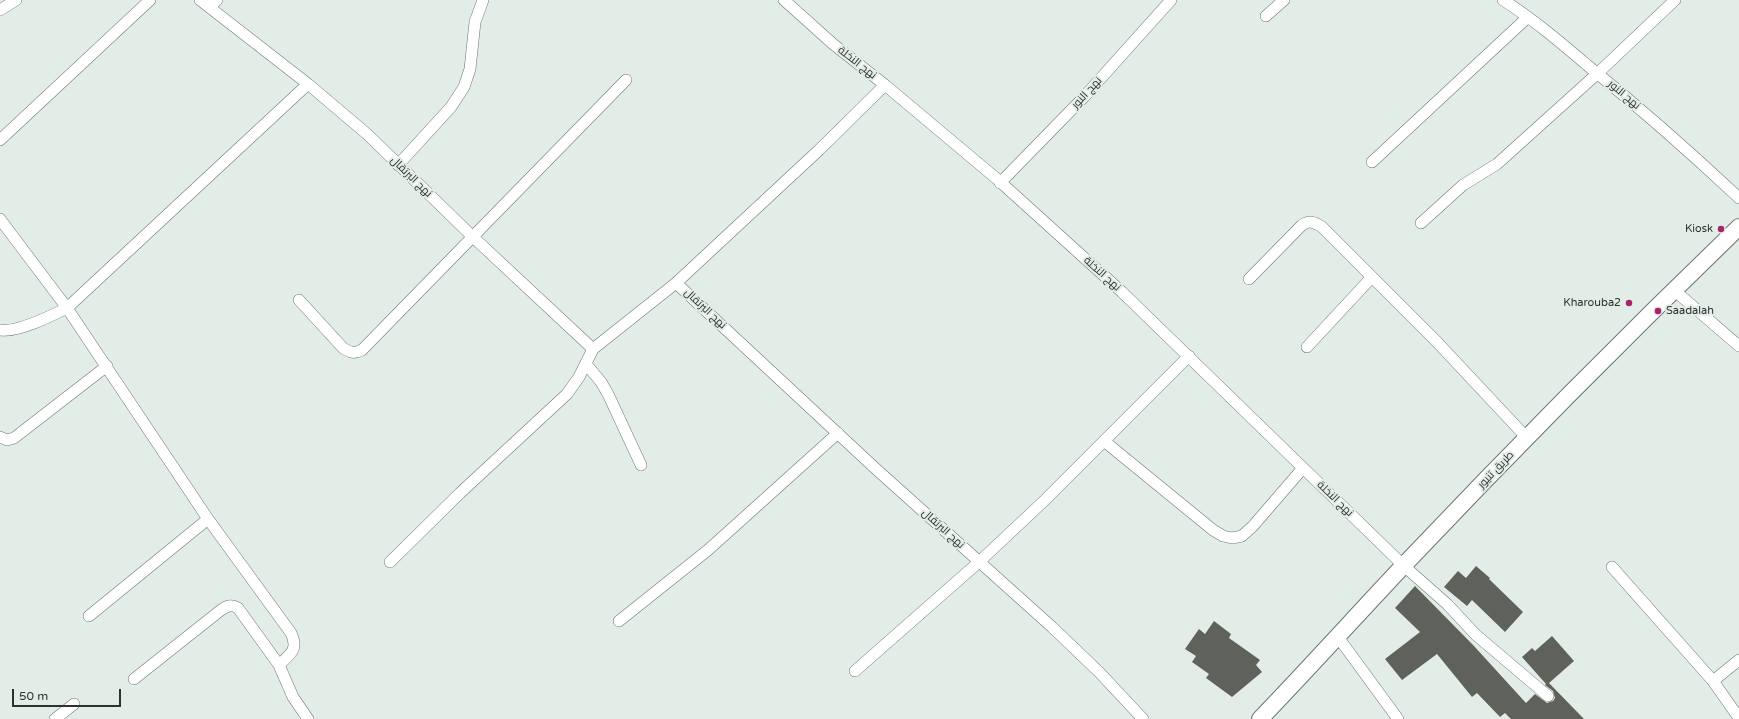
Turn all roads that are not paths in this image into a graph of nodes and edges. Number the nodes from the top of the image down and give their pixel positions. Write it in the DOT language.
graph roads {
  1 [pos="16,0"];
  2 [pos="150,0"];
  3 [pos="200,0"];
  4 [pos="483,0"];
  5 [pos="784,0"];
  6 [pos="1284,0"];
  7 [pos="1503,0"];
  8 [pos="1675,0"];
  9 [pos="1165,2"];
  10 [pos="213,4"];
  11 [pos="0,10"];
  12 [pos="1266,16"];
  13 [pos="1528,16"];
  14 [pos="1598,73"];
  15 [pos="626,80"];
  16 [pos="308,84"];
  17 [pos="884,85"];
  18 [pos="0,140"];
  19 [pos="1372,162"];
  20 [pos="398,165"];
  21 [pos="1000,183"];
  22 [pos="1739,198"];
  23 [pos="0,219"];
  24 [pos="1421,223"];
  25 [pos="1739,227"];
  26 [pos="473,237"];
  27 [pos="1372,277"];
  28 [pos="1249,279"];
  29 [pos="676,283"];
  30 [pos="1674,290"];
  31 [pos="299,300"];
  32 [pos="66,308"];
  33 [pos="0,330"];
  34 [pos="1739,346"];
  35 [pos="1307,347"];
  36 [pos="593,349"];
  37 [pos="1189,356"];
  38 [pos="586,364"];
  39 [pos="107,366"];
  40 [pos="838,433"];
  41 [pos="0,437"];
  42 [pos="1527,438"];
  43 [pos="1104,440"];
  44 [pos="641,465"];
  45 [pos="1303,468"];
  46 [pos="208,519"];
  47 [pos="390,562"];
  48 [pos="979,562"];
  49 [pos="1404,566"];
  50 [pos="1612,567"];
  51 [pos="89,616"];
  52 [pos="619,621"];
  53 [pos="1338,637"];
  54 [pos="1739,660"];
  55 [pos="279,665"];
  56 [pos="855,671"];
  57 [pos="134,679"];
  58 [pos="1713,681"];
  59 [pos="1548,696"];
  60 [pos="74,704"];
  61 [pos="1739,718"];
  62 [pos="55,719"];
  63 [pos="308,719"];
  64 [pos="1143,719"];
  65 [pos="1260,719"];
  66 [pos="1398,719"];
  1 -- 11 [label="street"];
  2 -- 18 [label="street"];
  3 -- 10 [label="street, نهج البرتقال"];
  4 -- 20 [label="street"];
  5 -- 17 [label="street, نهج النخلة"];
  6 -- 12 [label="street"];
  7 -- 13 [label="street, نهج النور"];
  8 -- 14 [label="street"];
  9 -- 21 [label="street, نهج النور"];
  10 -- 16 [label="street, نهج البرتقال"];
  13 -- 14 [label="street, نهج النور"];
  13 -- 19 [label="street"];
  14 -- 22 [label="street, نهج النور"];
  14 -- 24 [label="street"];
  15 -- 26 [label="street"];
  16 -- 20 [label="street, نهج البرتقال"];
  16 -- 32 [label="street"];
  17 -- 21 [label="street, نهج النخلة"];
  17 -- 29 [label="street"];
  20 -- 26 [label="street, نهج البرتقال"];
  21 -- 37 [label="street, نهج النخلة"];
  23 -- 32 [label="street"];
  25 -- 30 [label="main road, طريق تنيور"];
  26 -- 31 [label="street"];
  26 -- 36 [label="street, نهج البرتقال"];
  27 -- 28 [label="street"];
  27 -- 35 [label="street"];
  27 -- 42 [label="street"];
  29 -- 36 [label="street, نهج البرتقال"];
  29 -- 40 [label="street, نهج البرتقال"];
  30 -- 34 [label="street"];
  30 -- 42 [label="main road, طريق تنيور"];
  32 -- 33 [label="street"];
  32 -- 39 [label="street"];
  36 -- 38 [label="street"];
  37 -- 43 [label="street"];
  37 -- 45 [label="street, نهج النخلة"];
  38 -- 44 [label="street"];
  38 -- 47 [label="street"];
  39 -- 41 [label="street"];
  39 -- 46 [label="street"];
  40 -- 48 [label="street, نهج البرتقال"];
  40 -- 52 [label="street"];
  42 -- 49 [label="main road, طريق تنيور"];
  43 -- 45 [label="street"];
  43 -- 48 [label="street"];
  45 -- 49 [label="street, نهج النخلة"];
  46 -- 51 [label="street"];
  46 -- 55 [label="street"];
  48 -- 56 [label="street"];
  48 -- 64 [label="street, نهج البرتقال"];
  49 -- 53 [label="main road, طريق تنيور"];
  49 -- 59 [label="street, نهج النخلة"];
  50 -- 58 [label="street"];
  53 -- 65 [label="main road, طريق تنيور"];
  53 -- 66 [label="street"];
  54 -- 58 [label="street"];
  55 -- 57 [label="street"];
  55 -- 63 [label="street"];
  58 -- 61 [label="street"];
  60 -- 62 [label="street"];
}
